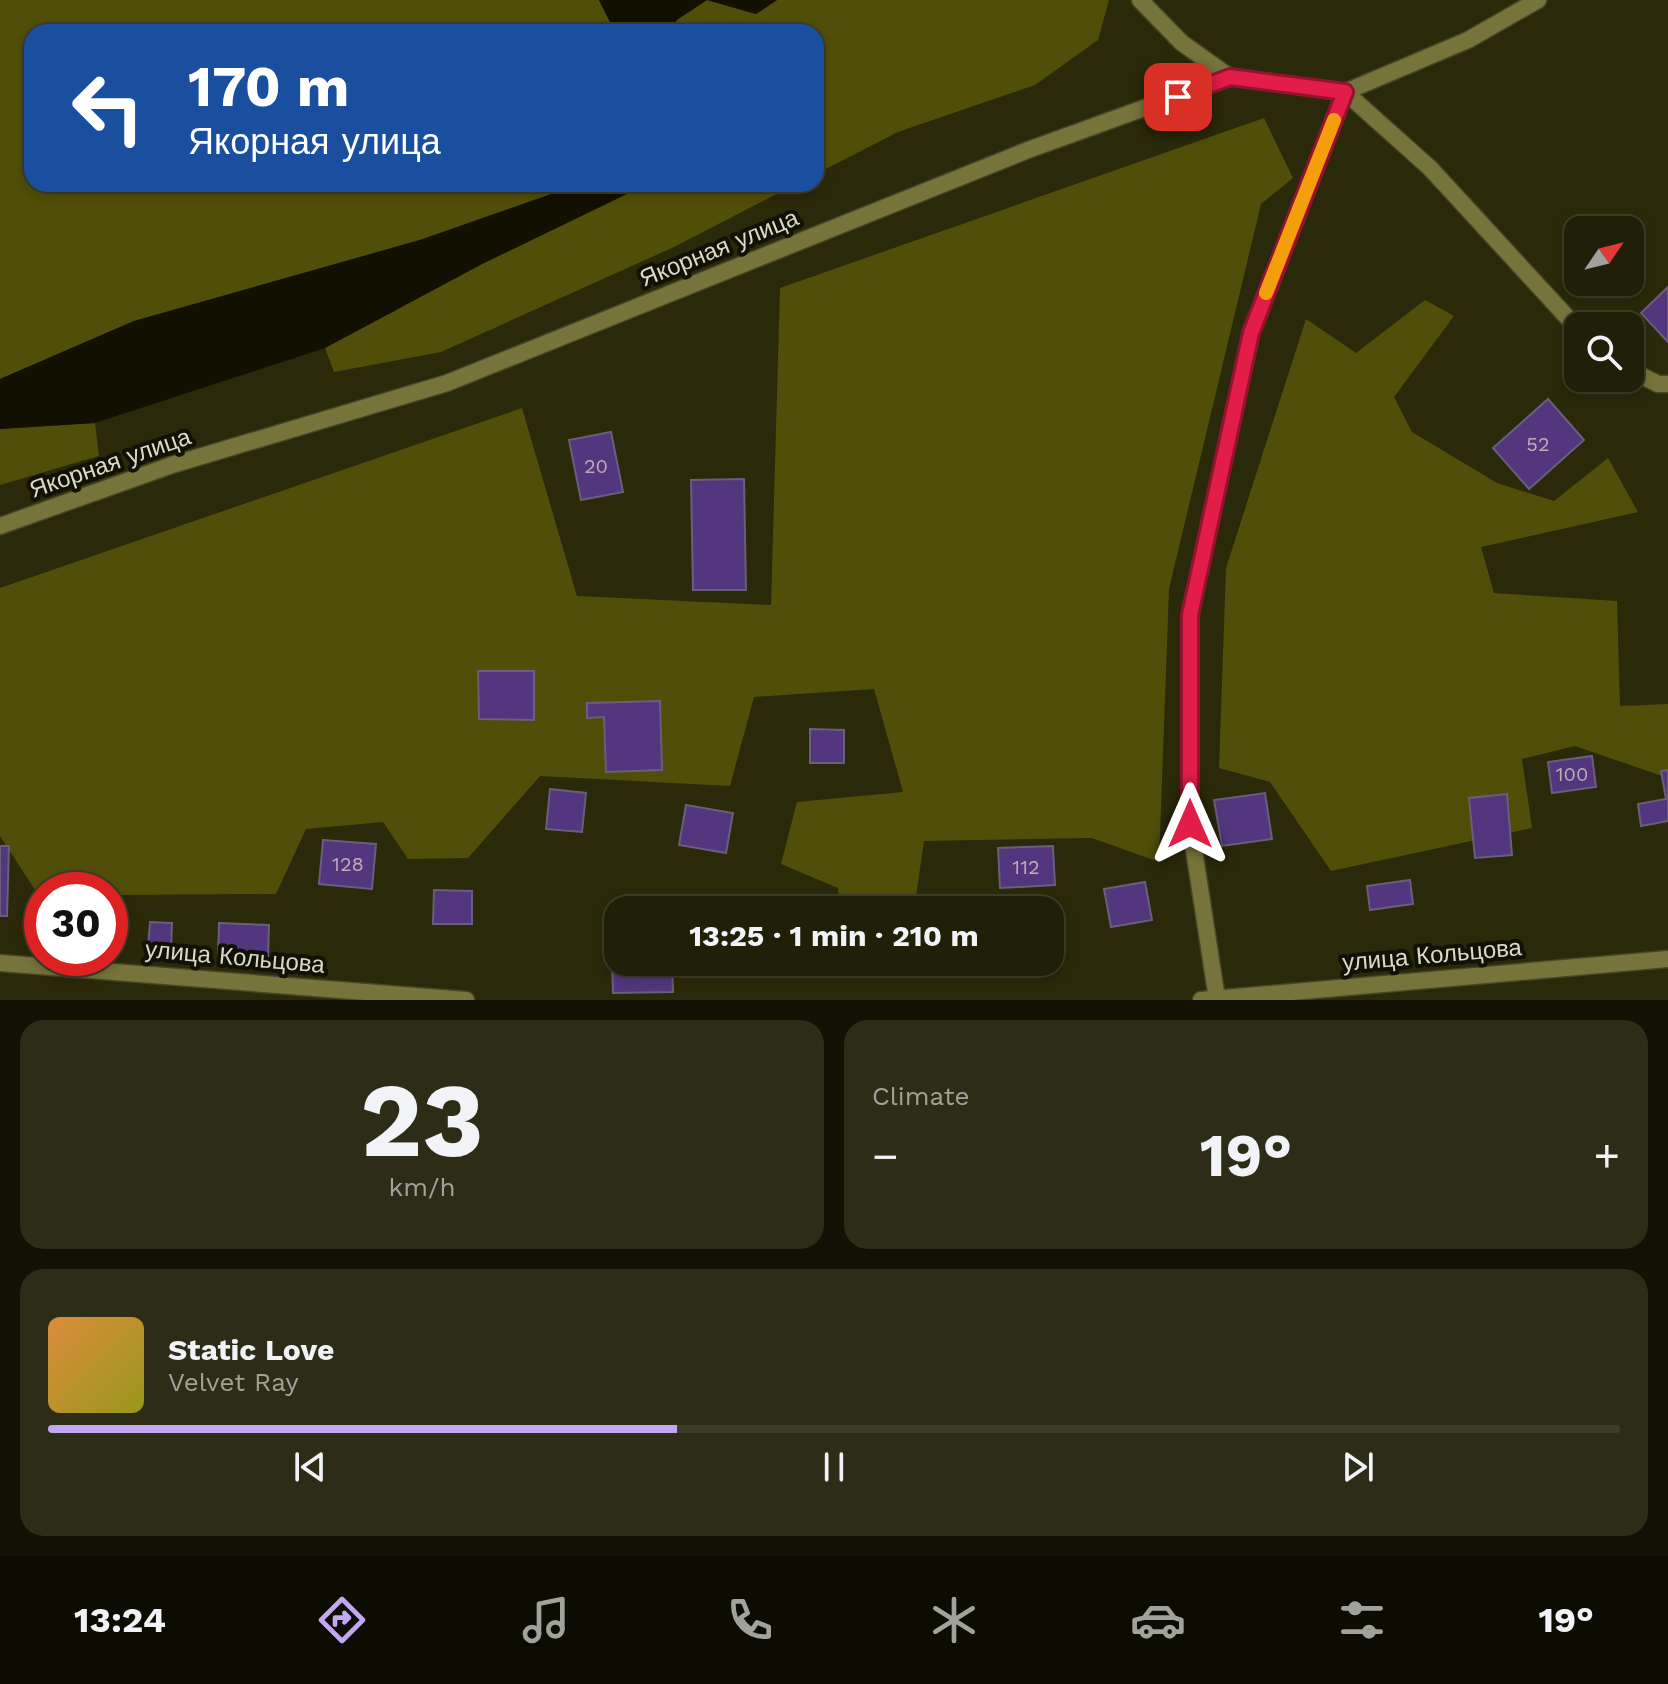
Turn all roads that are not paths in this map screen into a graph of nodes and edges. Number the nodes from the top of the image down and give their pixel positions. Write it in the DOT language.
graph roads {
  1 [pos="1140,0"];
  2 [pos="1538,0"];
  3 [pos="1230,77"];
  4 [pos="1345,92"];
  5 [pos="1564,314"];
  6 [pos="1644,376"];
  7 [pos="1663,384"];
  8 [pos="0,526"];
  9 [pos="1668,959"];
  10 [pos="0,963"];
  11 [pos="1217,999"];
  12 [pos="466,1000"];
  13 [pos="1201,1000"];
  1 -- 3 [label="street"];
  2 -- 4 [label="street"];
  3 -- 4 [label="street, Якорная улица"];
  3 -- 8 [label="street, Якорная улица"];
  4 -- 5 [label="street"];
  4 -- 11 [label="street"];
  6 -- 7 [label="street"];
  9 -- 11 [label="street, улица Кольцова"];
  10 -- 12 [label="street, улица Кольцова"];
  11 -- 13 [label="street, улица Кольцова"];
}
